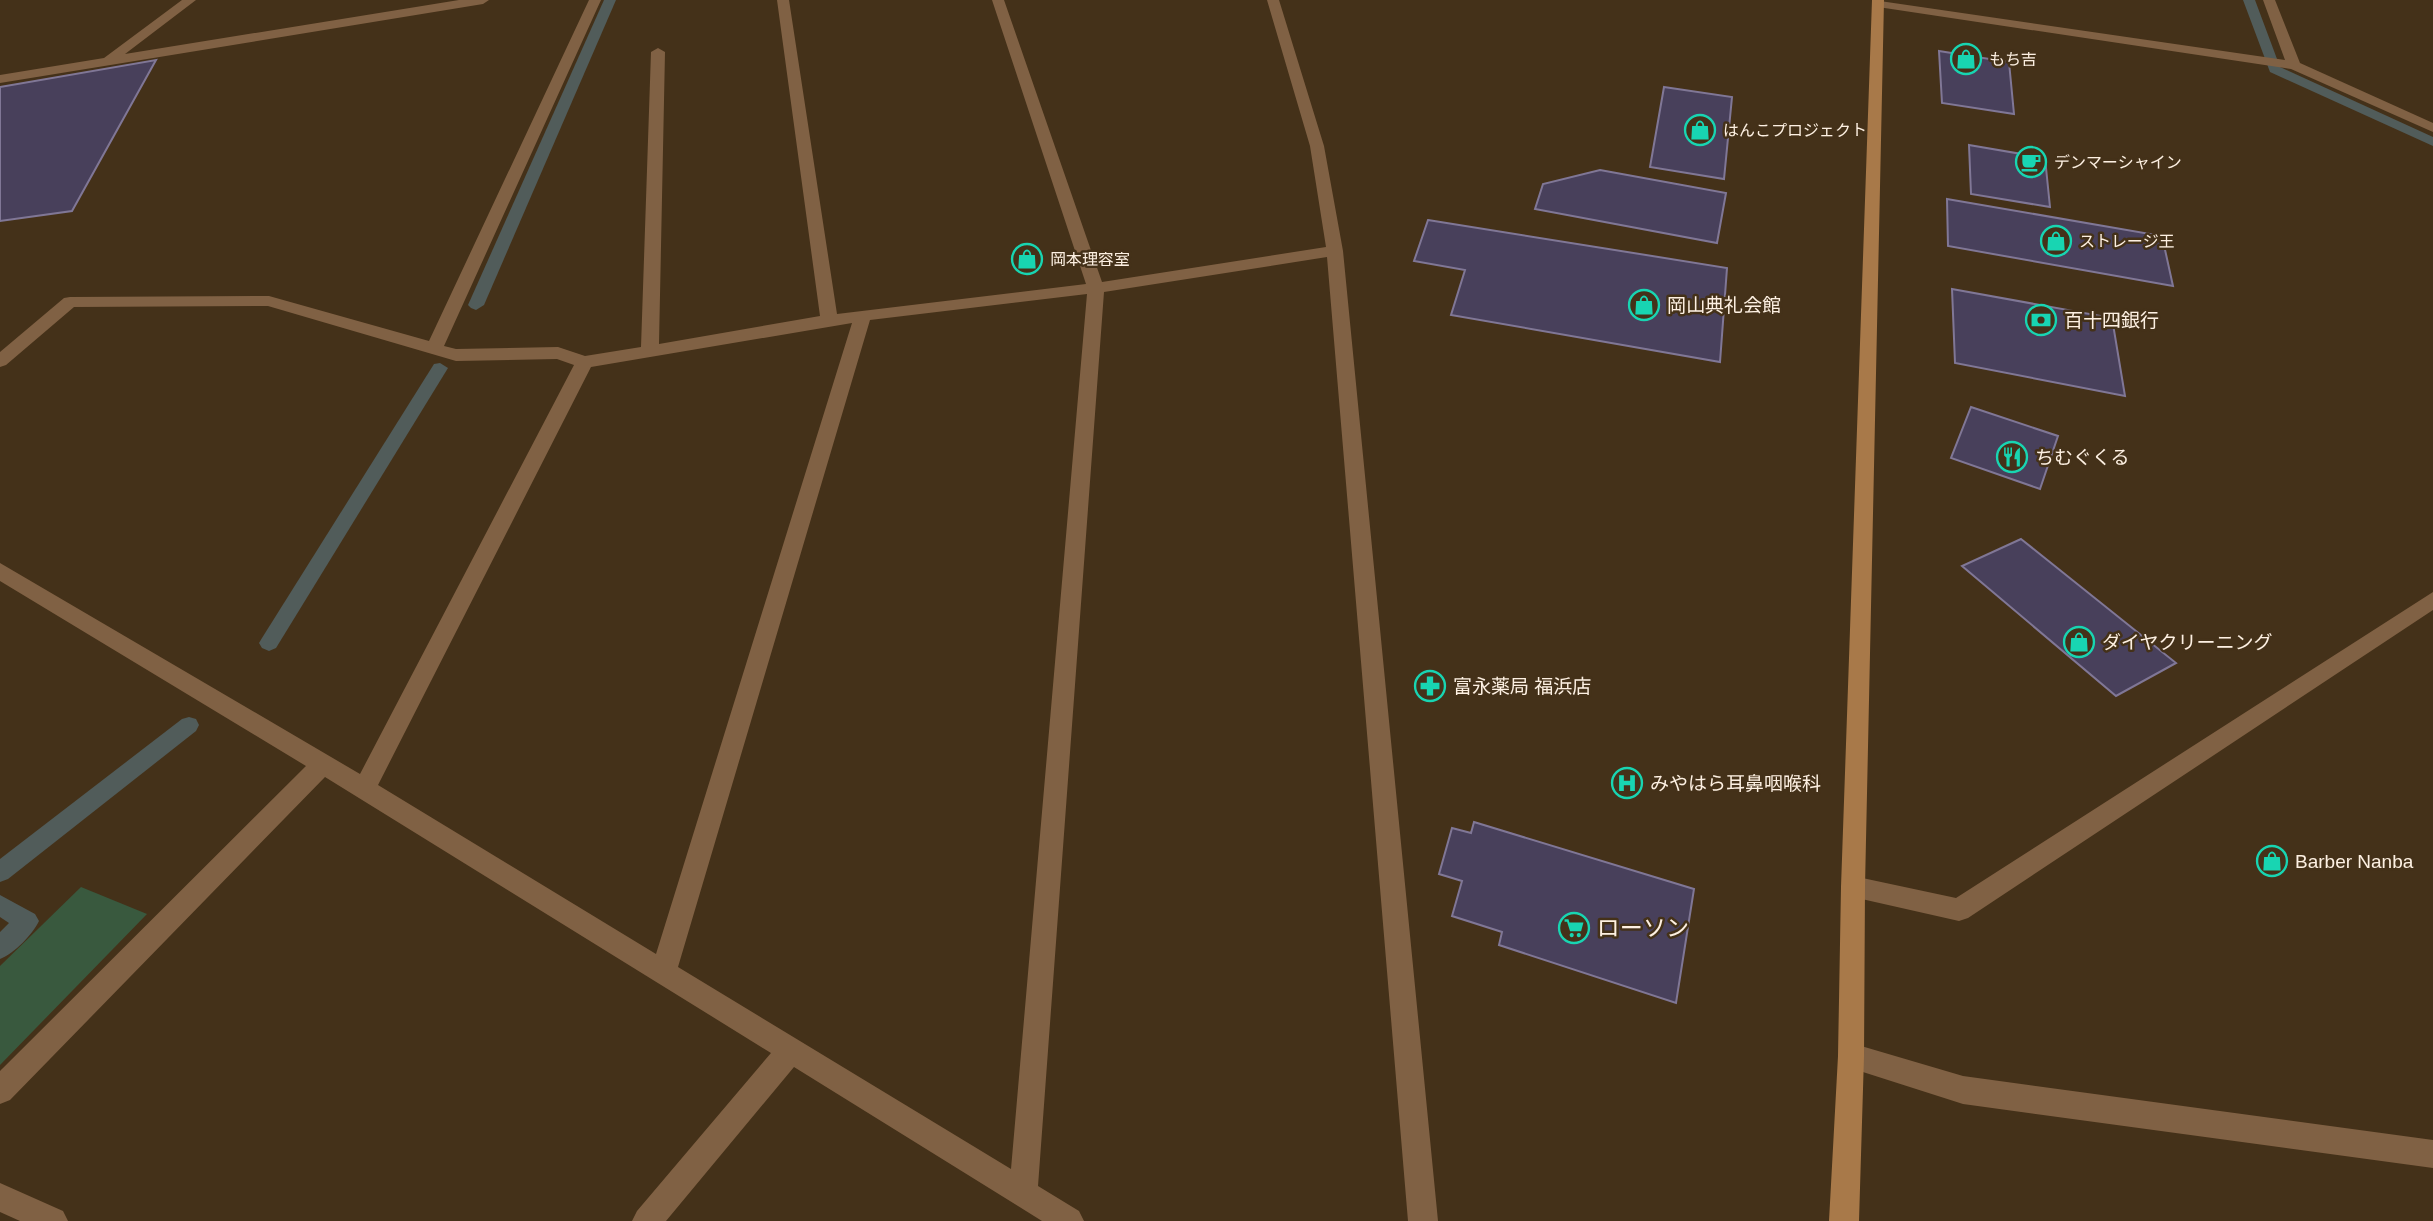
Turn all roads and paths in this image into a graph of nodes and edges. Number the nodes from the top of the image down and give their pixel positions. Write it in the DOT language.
graph roads {
  1 [pos="190,0"];
  2 [pos="483,0"];
  3 [pos="595,0"];
  4 [pos="783,0"];
  5 [pos="998,0"];
  6 [pos="1273,0"];
  7 [pos="2269,0"];
  8 [pos="1878,1"];
  9 [pos="658,52"];
  10 [pos="108,61"];
  11 [pos="2280,63"];
  12 [pos="0,79"];
  13 [pos="2433,128"];
  14 [pos="1335,251"];
  15 [pos="1096,288"];
  16 [pos="863,316"];
  17 [pos="829,320"];
  18 [pos="434,349"];
  19 [pos="650,350"];
  20 [pos="0,361"];
  21 [pos="584,362"];
  22 [pos="0,571"];
  23 [pos="2433,600"];
  24 [pos="323,764"];
  25 [pos="364,789"];
  26 [pos="1853,887"];
  27 [pos="663,974"];
  28 [pos="790,1051"];
  29 [pos="1851,1056"];
  30 [pos="0,1090"];
  31 [pos="2433,1154"];
  32 [pos="1023,1194"];
  33 [pos="0,1197"];
  34 [pos="53,1221"];
  35 [pos="647,1221"];
  36 [pos="1069,1221"];
  37 [pos="1423,1221"];
  38 [pos="1844,1221"];
  1 -- 10 [label="street"];
  2 -- 10 [label="street"];
  3 -- 18 [label="street"];
  4 -- 17 [label="street"];
  5 -- 15 [label="street"];
  6 -- 14 [label="street"];
  7 -- 11 [label="street"];
  8 -- 11 [label="street"];
  8 -- 26 [label="street"];
  9 -- 19 [label="street"];
  10 -- 12 [label="street"];
  11 -- 13 [label="street"];
  14 -- 15 [label="street"];
  14 -- 37 [label="street"];
  15 -- 16 [label="street"];
  15 -- 32 [label="street"];
  16 -- 17 [label="street"];
  16 -- 27 [label="street"];
  17 -- 19 [label="street"];
  18 -- 20 [label="street"];
  18 -- 21 [label="street"];
  19 -- 21 [label="street"];
  21 -- 25 [label="street"];
  22 -- 24 [label="street"];
  23 -- 26 [label="street"];
  24 -- 25 [label="street"];
  24 -- 30 [label="street"];
  25 -- 27 [label="street"];
  26 -- 29 [label="street"];
  27 -- 28 [label="street"];
  28 -- 32 [label="street"];
  28 -- 35 [label="street"];
  29 -- 31 [label="street"];
  29 -- 38 [label="street"];
  32 -- 36 [label="street"];
  33 -- 34 [label="street"];
}
